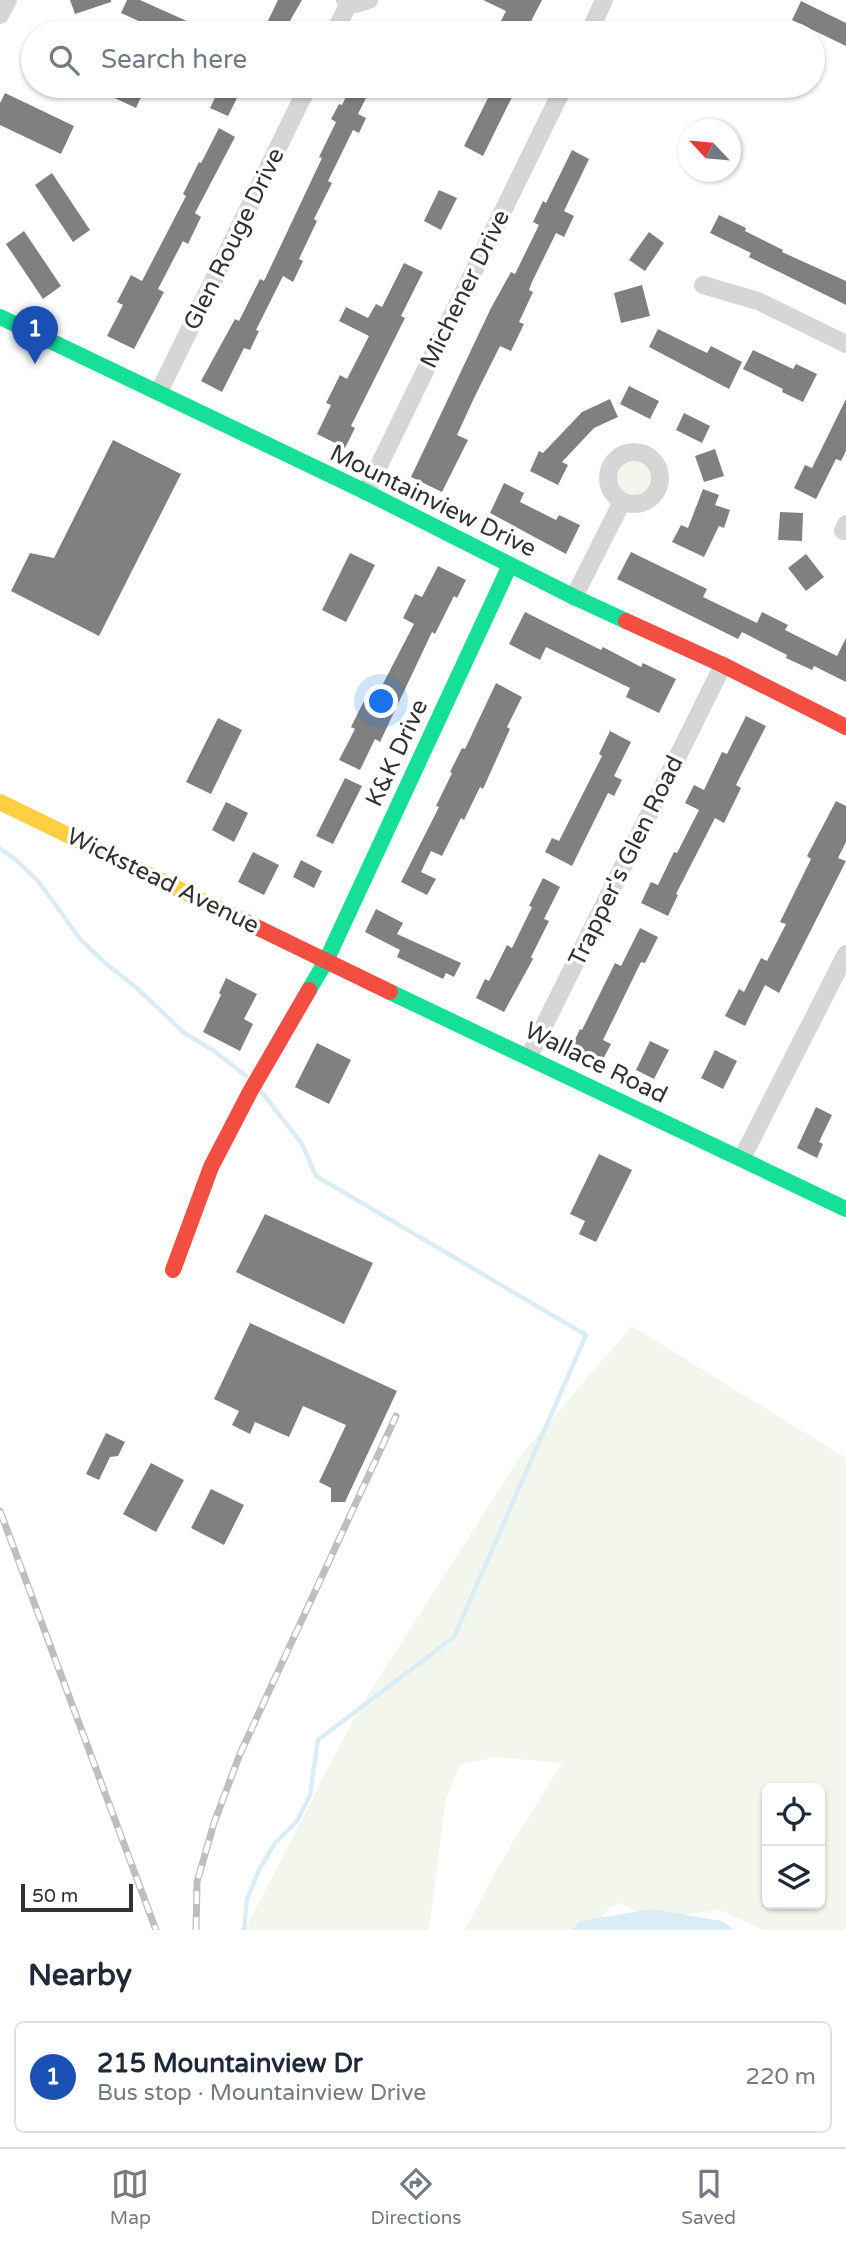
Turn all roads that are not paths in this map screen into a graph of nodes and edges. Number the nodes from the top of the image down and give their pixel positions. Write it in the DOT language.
graph roads {
  1 [pos="8,0"];
  2 [pos="369,0"];
  3 [pos="604,0"];
  4 [pos="347,1"];
  5 [pos="0,15"];
  6 [pos="339,21"];
  7 [pos="594,21"];
  8 [pos="302,98"];
  9 [pos="558,98"];
  10 [pos="704,285"];
  11 [pos="0,317"];
  12 [pos="846,344"];
  13 [pos="159,392"];
  14 [pos="366,492"];
  15 [pos="622,502"];
  16 [pos="510,565"];
  17 [pos="574,597"];
  18 [pos="723,665"];
  19 [pos="846,727"];
  20 [pos="0,802"];
  21 [pos="846,954"];
  22 [pos="326,961"];
  23 [pos="529,1056"];
  24 [pos="742,1158"];
  25 [pos="846,1209"];
  26 [pos="173,1270"];
  1 -- 5 [label="street"];
  2 -- 4 [label="street"];
  3 -- 7 [label="street"];
  4 -- 6 [label="street"];
  8 -- 13 [label="street, Glen Rouge Drive"];
  9 -- 14 [label="street, Michener Drive"];
  10 -- 12 [label="street"];
  11 -- 13 [label="street, Mountainview Drive"];
  13 -- 14 [label="street, Mountainview Drive"];
  14 -- 16 [label="street, Mountainview Drive"];
  15 -- 17 [label="street"];
  16 -- 17 [label="street, Mountainview Drive"];
  16 -- 22 [label="street, K&K Drive"];
  17 -- 18 [label="street, Mountainview Drive"];
  18 -- 19 [label="street, Mountainview Drive"];
  18 -- 23 [label="street, Trapper's Glen Road"];
  20 -- 22 [label="street, Wickstead Avenue"];
  21 -- 24 [label="street"];
  22 -- 23 [label="street, Wallace Road"];
  22 -- 26 [label="street, K&K Drive"];
  23 -- 24 [label="street, Wallace Road"];
  24 -- 25 [label="street, Wallace Road"];
}
